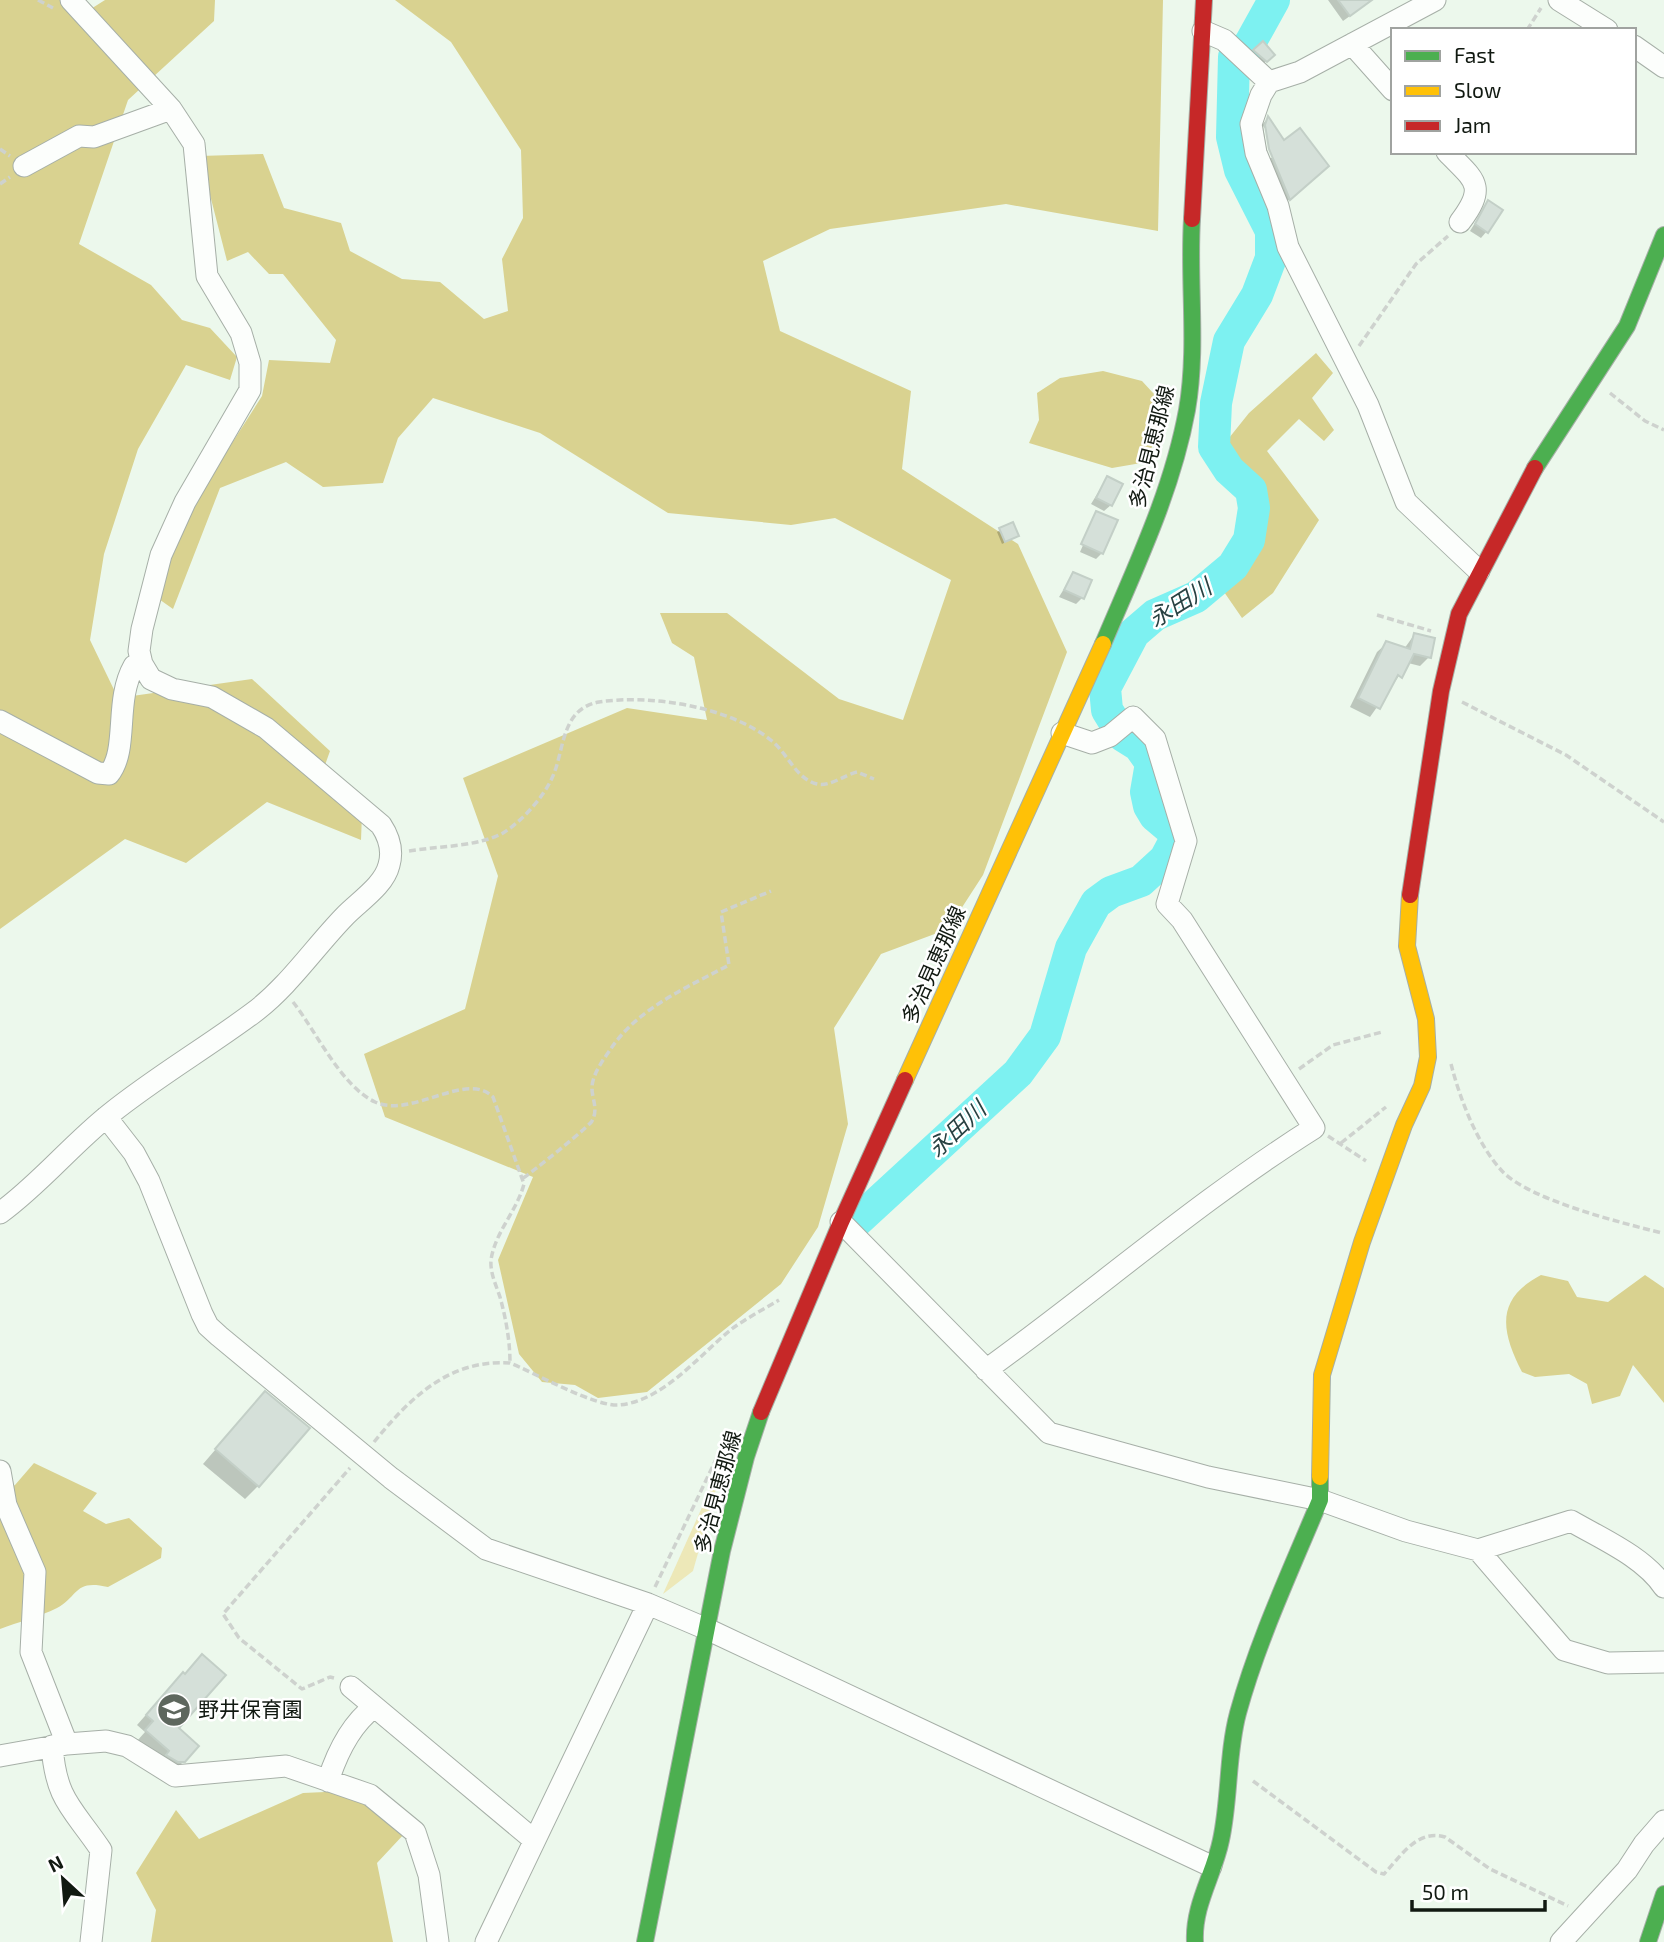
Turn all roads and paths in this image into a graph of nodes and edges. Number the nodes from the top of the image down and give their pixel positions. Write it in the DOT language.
graph roads {
  1 [pos="71,0"];
  2 [pos="1204,0"];
  3 [pos="1435,0"];
  4 [pos="1548,0"];
  5 [pos="1559,0"];
  6 [pos="1528,28"];
  7 [pos="1604,28"];
  8 [pos="1203,31"];
  9 [pos="1352,44"];
  10 [pos="1636,47"];
  11 [pos="1664,67"];
  12 [pos="1269,82"];
  13 [pos="1391,88"];
  14 [pos="171,109"];
  15 [pos="1449,154"];
  16 [pos="24,166"];
  17 [pos="1460,222"];
  18 [pos="1664,235"];
  19 [pos="1345,359"];
  20 [pos="1592,379"];
  21 [pos="1664,430"];
  22 [pos="1479,570"];
  23 [pos="1377,615"];
  24 [pos="1454,637"];
  25 [pos="142,664"];
  26 [pos="1441,691"];
  27 [pos="0,721"];
  28 [pos="1062,733"];
  29 [pos="874,779"];
  30 [pos="1664,822"];
  31 [pos="391,854"];
  32 [pos="771,891"];
  33 [pos="281,989"];
  34 [pos="1382,1032"];
  35 [pos="1448,1052"];
  36 [pos="1283,1080"];
  37 [pos="1387,1106"];
  38 [pos="106,1117"];
  39 [pos="1314,1128"];
  40 [pos="1341,1143"];
  41 [pos="1388,1170"];
  42 [pos="523,1178"];
  43 [pos="0,1213"];
  44 [pos="841,1222"];
  45 [pos="1662,1233"];
  46 [pos="809,1296"];
  47 [pos="510,1363"];
  48 [pos="986,1370"];
  49 [pos="751,1441"];
  50 [pos="365,1453"];
  51 [pos="0,1471"];
  52 [pos="1320,1500"];
  53 [pos="3,1504"];
  54 [pos="1478,1550"];
  55 [pos="1664,1587"];
  56 [pos="648,1604"];
  57 [pos="709,1630"];
  58 [pos="1664,1662"];
  59 [pos="351,1687"];
  60 [pos="374,1707"];
  61 [pos="60,1745"];
  62 [pos="0,1756"];
  63 [pos="1230,1765"];
  64 [pos="328,1781"];
  65 [pos="1664,1821"];
  66 [pos="534,1840"];
  67 [pos="1211,1866"];
  68 [pos="1664,1894"];
  69 [pos="1585,1915"];
  70 [pos="91,1942"];
  71 [pos="438,1942"];
  72 [pos="486,1942"];
  73 [pos="645,1942"];
  74 [pos="1195,1942"];
  75 [pos="1562,1942"];
  76 [pos="1648,1942"];
  1 -- 14 [label="street"];
  2 -- 8 [label="main road, 多治見恵那線"];
  3 -- 9 [label="street"];
  4 -- 6 [label="path"];
  5 -- 7 [label="street"];
  8 -- 12 [label="street"];
  8 -- 28 [label="main road, 多治見恵那線"];
  9 -- 12 [label="street"];
  9 -- 13 [label="street"];
  10 -- 11 [label="street"];
  12 -- 19 [label="street"];
  14 -- 16 [label="street"];
  14 -- 25 [label="street"];
  15 -- 17 [label="street"];
  17 -- 19 [label="path"];
  18 -- 20 [label="main road"];
  19 -- 22 [label="street"];
  20 -- 21 [label="path"];
  20 -- 22 [label="main road"];
  22 -- 24 [label="main road"];
  23 -- 24 [label="path"];
  24 -- 26 [label="main road"];
  25 -- 27 [label="street"];
  25 -- 31 [label="street"];
  26 -- 30 [label="path"];
  26 -- 41 [label="main road"];
  28 -- 36 [label="street"];
  28 -- 44 [label="main road, 多治見恵那線"];
  29 -- 31 [label="path"];
  31 -- 33 [label="street"];
  32 -- 42 [label="path"];
  33 -- 38 [label="street"];
  33 -- 42 [label="path"];
  34 -- 36 [label="path"];
  35 -- 45 [label="path"];
  36 -- 39 [label="street"];
  37 -- 40 [label="path"];
  38 -- 43 [label="street"];
  38 -- 50 [label="street"];
  39 -- 40 [label="path"];
  39 -- 48 [label="street"];
  40 -- 41 [label="path"];
  41 -- 52 [label="main road"];
  42 -- 47 [label="path"];
  44 -- 46 [label="main road, 多治見恵那線"];
  44 -- 48 [label="street"];
  46 -- 47 [label="path"];
  46 -- 49 [label="main road, 多治見恵那線"];
  47 -- 50 [label="path"];
  48 -- 52 [label="street"];
  49 -- 56 [label="path"];
  49 -- 57 [label="main road, 多治見恵那線"];
  50 -- 56 [label="street"];
  50 -- 59 [label="path"];
  51 -- 53 [label="street"];
  52 -- 54 [label="street"];
  52 -- 63 [label="main road"];
  53 -- 61 [label="street"];
  54 -- 55 [label="street"];
  54 -- 58 [label="street"];
  56 -- 57 [label="street"];
  56 -- 66 [label="street"];
  57 -- 67 [label="street"];
  57 -- 73 [label="main road, 多治見恵那線"];
  59 -- 60 [label="street"];
  60 -- 64 [label="street"];
  60 -- 66 [label="street"];
  61 -- 62 [label="street"];
  61 -- 64 [label="street"];
  61 -- 70 [label="street"];
  63 -- 67 [label="main road"];
  63 -- 69 [label="path"];
  64 -- 71 [label="street"];
  65 -- 69 [label="street"];
  66 -- 72 [label="street"];
  67 -- 74 [label="main road"];
  68 -- 76 [label="main road"];
  69 -- 75 [label="street"];
}
